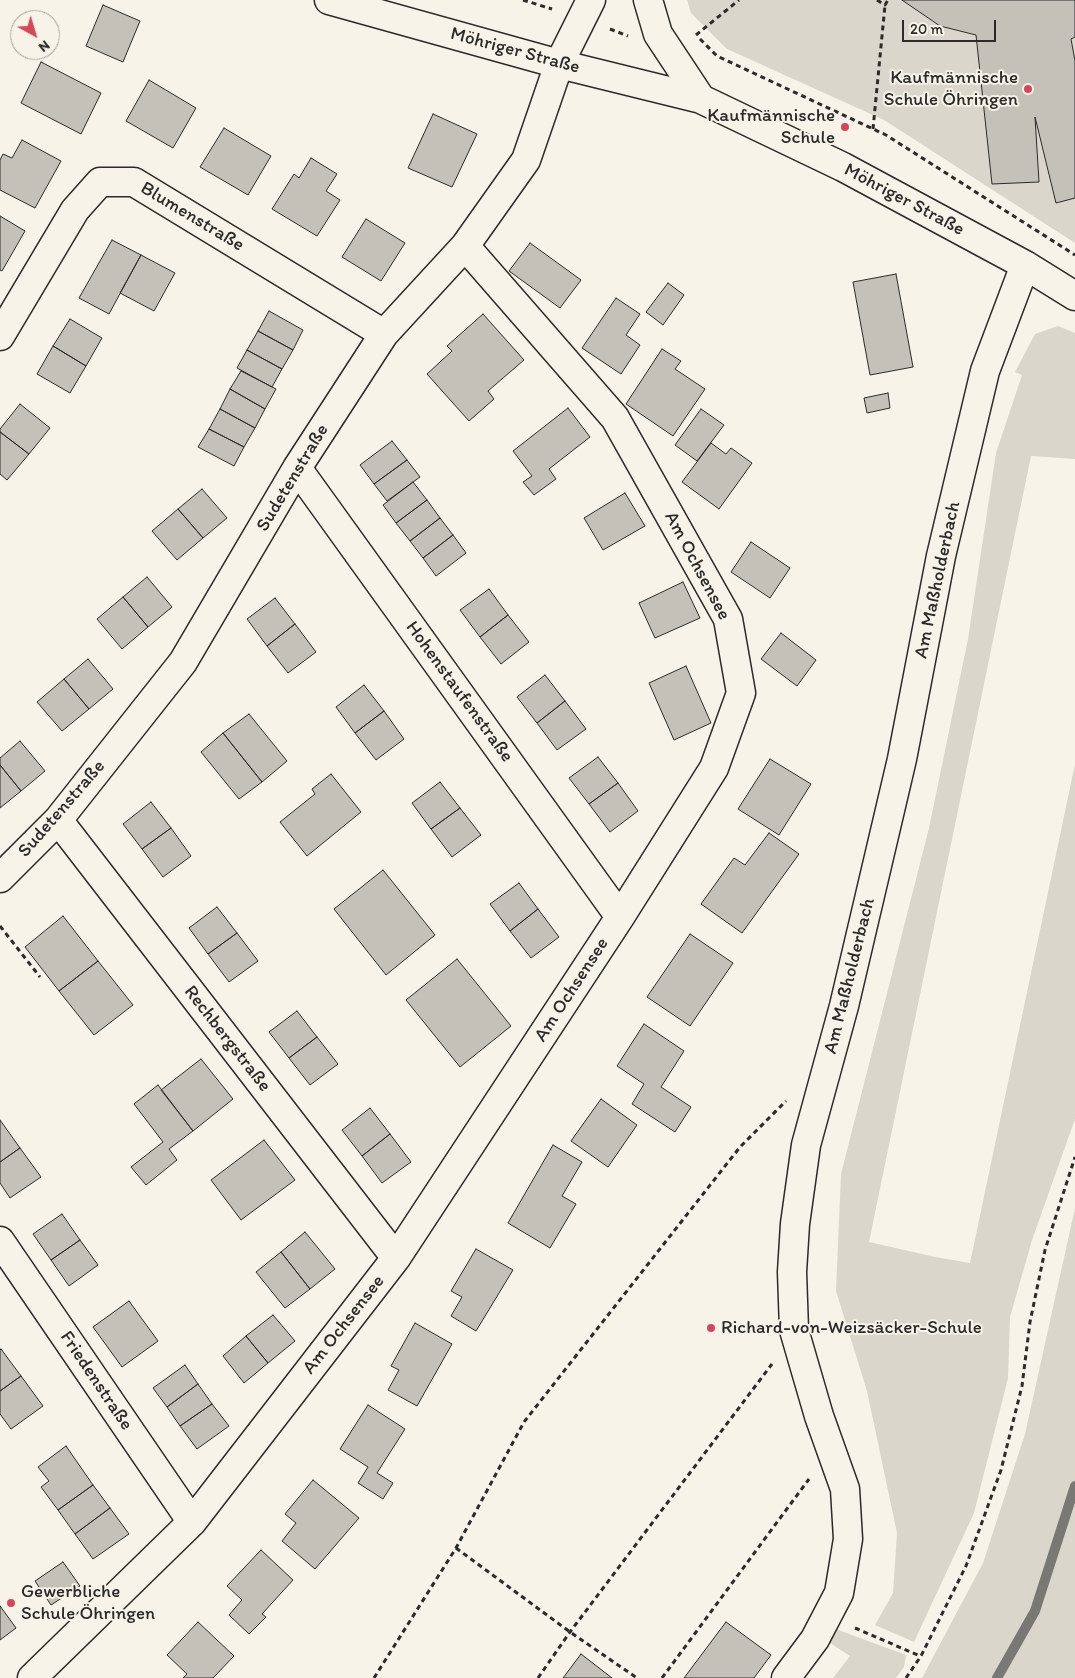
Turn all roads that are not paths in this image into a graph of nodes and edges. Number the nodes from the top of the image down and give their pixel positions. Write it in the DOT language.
graph roads {
  1 [pos="329,0"];
  2 [pos="648,0"];
  3 [pos="587,9"];
  4 [pos="559,64"];
  5 [pos="701,99"];
  6 [pos="465,246"];
  7 [pos="1025,265"];
  8 [pos="1075,296"];
  9 [pos="384,334"];
  10 [pos="0,336"];
  11 [pos="297,468"];
  12 [pos="58,820"];
  13 [pos="0,878"];
  14 [pos="620,917"];
  15 [pos="0,1241"];
  16 [pos="396,1258"];
  17 [pos="192,1522"];
  18 [pos="32,1678"];
  19 [pos="786,1678"];
  1 -- 4 [label="street, Möhriger Straße"];
  2 -- 5 [label="street"];
  3 -- 4 [label="street, Sudetenstraße"];
  4 -- 5 [label="street, Möhriger Straße"];
  4 -- 6 [label="street, Sudetenstraße"];
  5 -- 7 [label="street, Möhriger Straße"];
  6 -- 9 [label="street, Sudetenstraße"];
  6 -- 14 [label="street, Am Ochsensee"];
  7 -- 8 [label="street, Möhriger Straße"];
  7 -- 19 [label="street, Am Maßholderbach"];
  9 -- 10 [label="street, Blumenstraße"];
  9 -- 11 [label="street, Sudetenstraße"];
  11 -- 12 [label="street, Sudetenstraße"];
  11 -- 14 [label="street, Hohenstaufenstraße"];
  12 -- 13 [label="street, Sudetenstraße"];
  12 -- 16 [label="street, Rechbergstraße"];
  14 -- 16 [label="street, Am Ochsensee"];
  15 -- 17 [label="street, Friedenstraße"];
  16 -- 17 [label="street, Am Ochsensee"];
  17 -- 18 [label="street, Am Ochsensee"];
}
